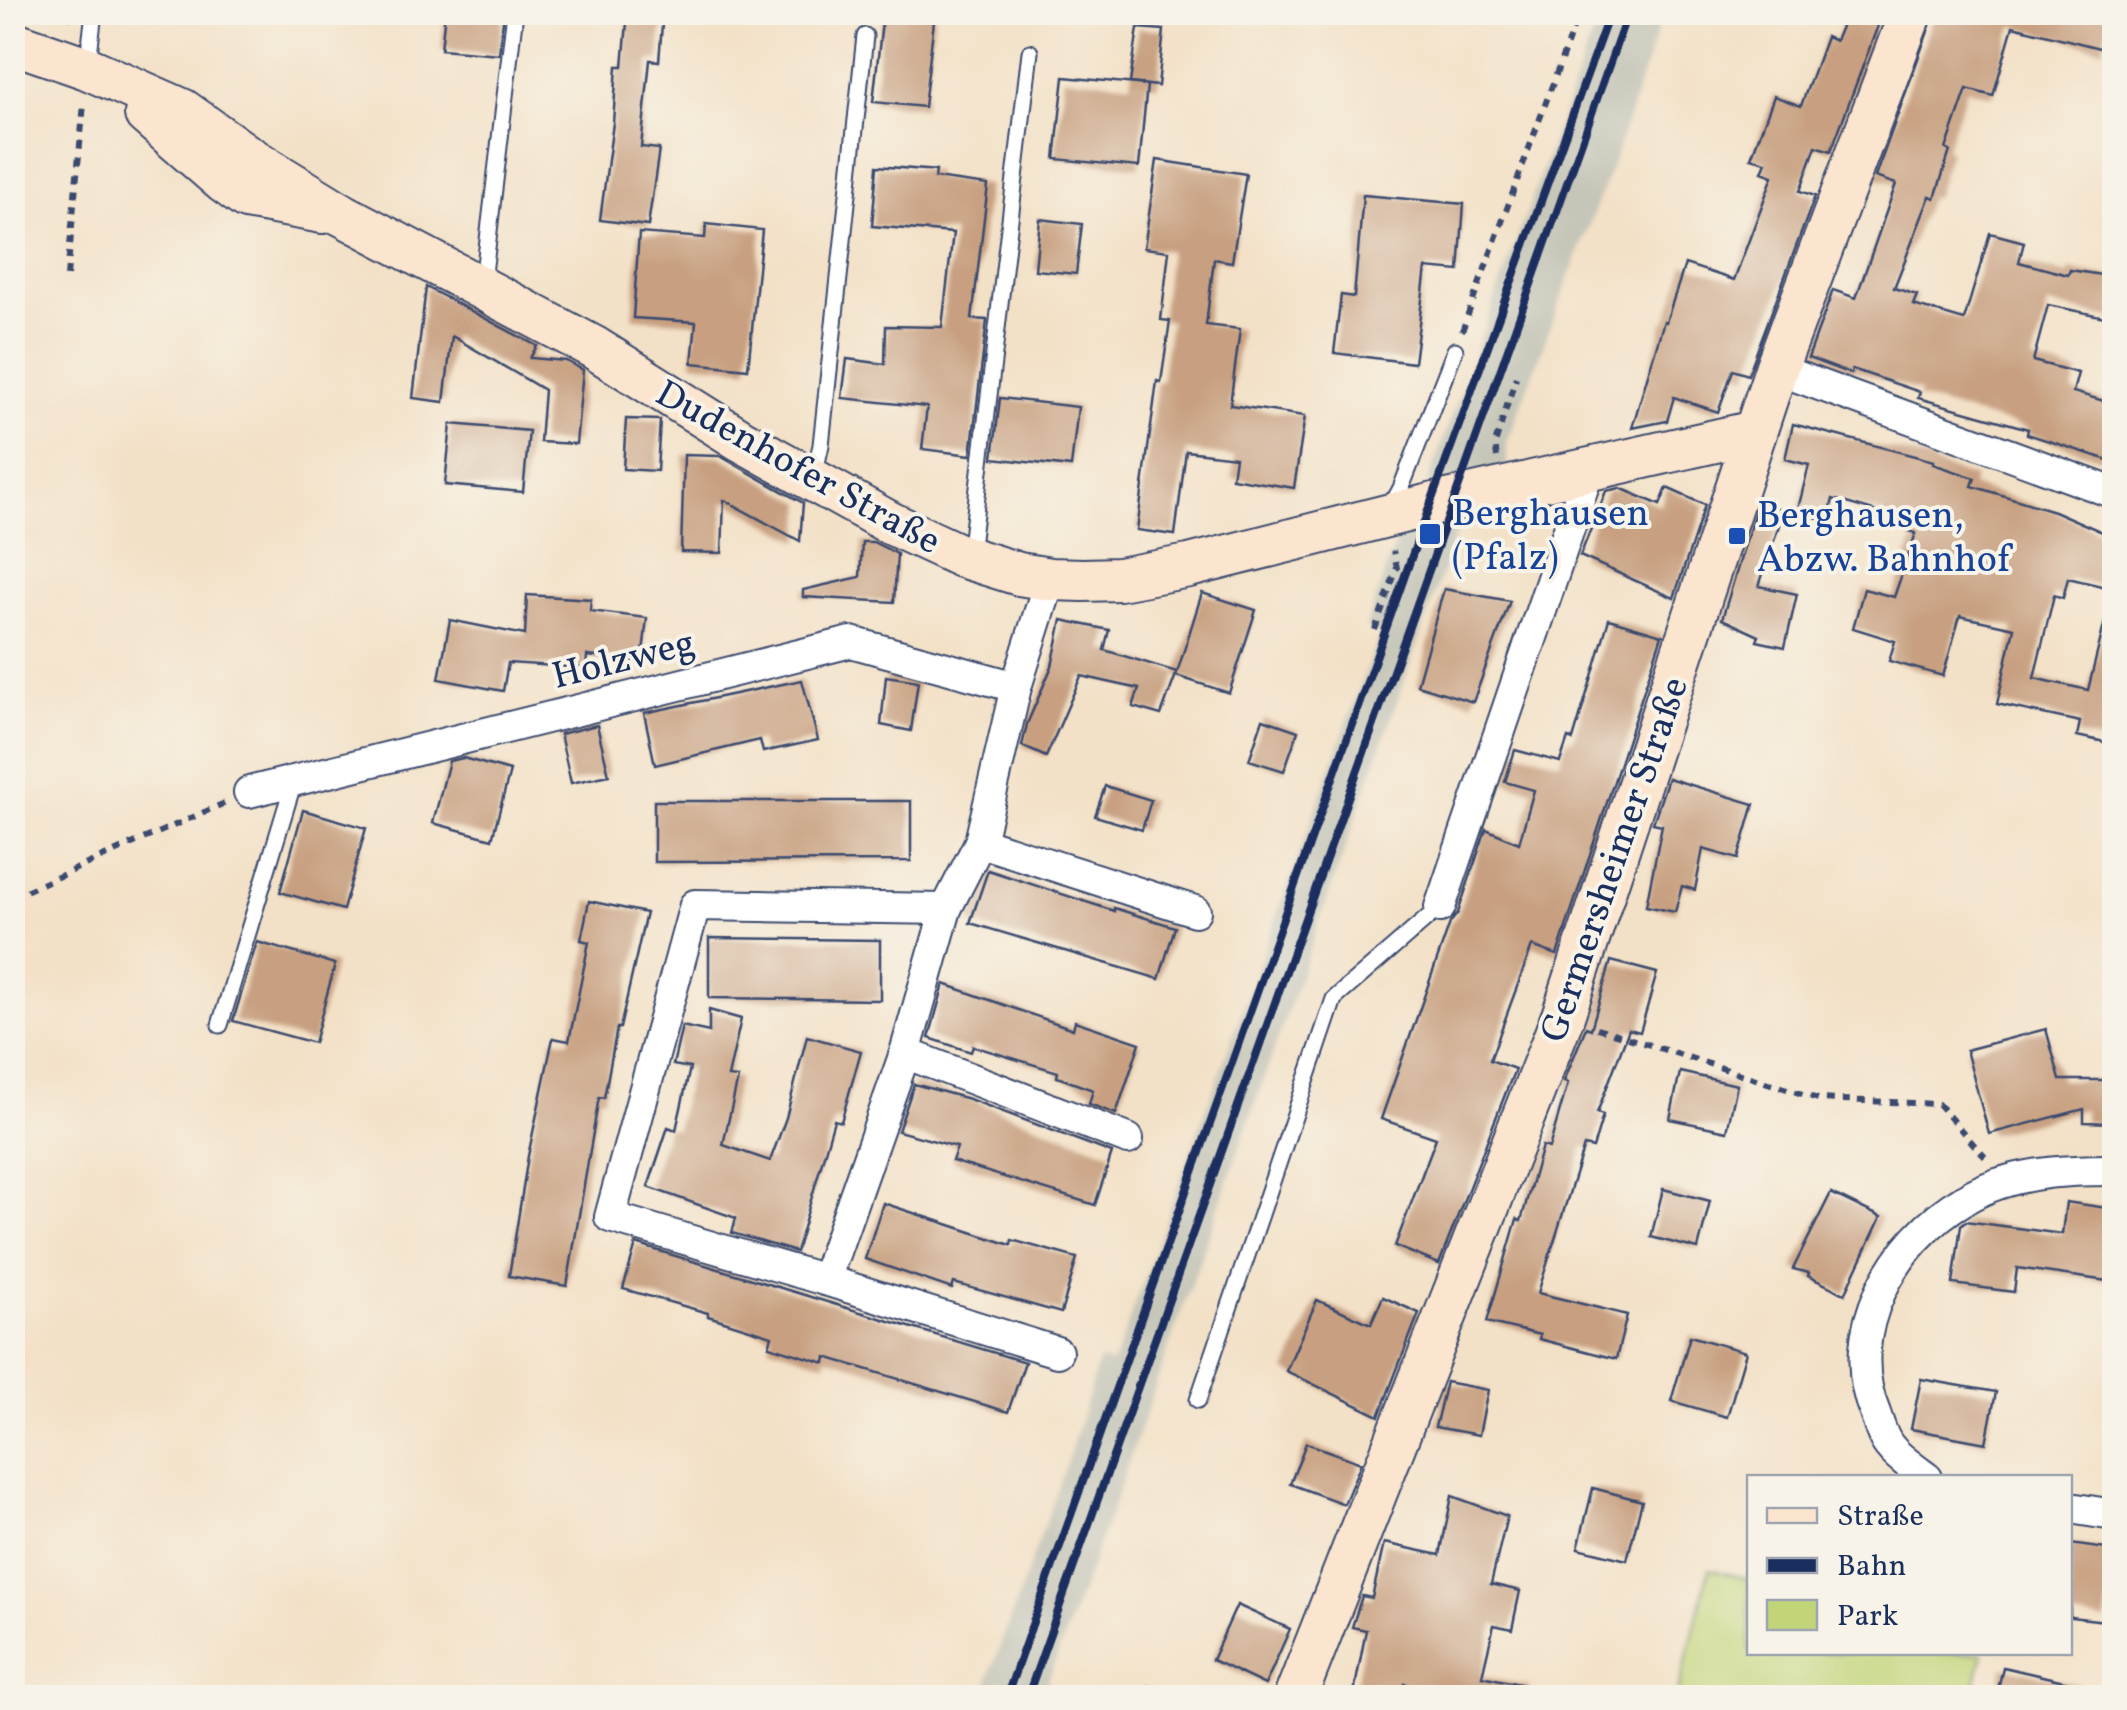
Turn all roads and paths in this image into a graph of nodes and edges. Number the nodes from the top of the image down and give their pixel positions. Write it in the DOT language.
graph roads {
  1 [pos="94,12"];
  2 [pos="515,12"];
  3 [pos="1579,12"];
  4 [pos="1911,12"];
  5 [pos="865,36"];
  6 [pos="12,42"];
  7 [pos="1030,52"];
  8 [pos="88,68"];
  9 [pos="67,276"];
  10 [pos="482,286"];
  11 [pos="1455,350"];
  12 [pos="1776,370"];
  13 [pos="1516,377"];
  14 [pos="1756,432"];
  15 [pos="1588,470"];
  16 [pos="814,480"];
  17 [pos="1503,488"];
  18 [pos="2114,493"];
  19 [pos="1384,517"];
  20 [pos="970,559"];
  21 [pos="1050,580"];
  22 [pos="1374,630"];
  23 [pos="1016,687"];
  24 [pos="294,781"];
  25 [pos="249,792"];
  26 [pos="980,842"];
  27 [pos="12,898"];
  28 [pos="1440,907"];
  29 [pos="946,909"];
  30 [pos="1195,910"];
  31 [pos="1562,1016"];
  32 [pos="220,1025"];
  33 [pos="905,1052"];
  34 [pos="1128,1139"];
  35 [pos="2114,1170"];
  36 [pos="2006,1180"];
  37 [pos="825,1280"];
  38 [pos="1057,1352"];
  39 [pos="1198,1400"];
  40 [pos="1923,1475"];
  41 [pos="2072,1508"];
  42 [pos="2114,1515"];
  43 [pos="1136,1698"];
  44 [pos="1172,1698"];
  45 [pos="1295,1698"];
  1 -- 8 [label="lane"];
  2 -- 10 [label="lane"];
  3 -- 11 [label="path"];
  4 -- 12 [label="street, Germersheimer Straße"];
  5 -- 16 [label="lane"];
  6 -- 8 [label="street, Dudenhofer Straße"];
  7 -- 20 [label="lane"];
  8 -- 9 [label="path"];
  8 -- 10 [label="street, Dudenhofer Straße"];
  10 -- 16 [label="street, Dudenhofer Straße"];
  11 -- 19 [label="lane"];
  12 -- 14 [label="street, Germersheimer Straße"];
  12 -- 18 [label="street"];
  13 -- 17 [label="path"];
  14 -- 15 [label="street, Dudenhofer Straße"];
  14 -- 31 [label="street, Germersheimer Straße"];
  15 -- 17 [label="street, Dudenhofer Straße"];
  15 -- 28 [label="street"];
  16 -- 20 [label="street, Dudenhofer Straße"];
  17 -- 19 [label="street, Dudenhofer Straße"];
  19 -- 21 [label="street, Dudenhofer Straße"];
  19 -- 22 [label="path"];
  20 -- 21 [label="street, Dudenhofer Straße"];
  21 -- 23 [label="street"];
  23 -- 24 [label="street, Holzweg"];
  23 -- 26 [label="street"];
  24 -- 25 [label="street, Holzweg"];
  24 -- 32 [label="lane"];
  25 -- 27 [label="path"];
  26 -- 29 [label="street"];
  26 -- 30 [label="street"];
  28 -- 39 [label="lane"];
  29 -- 33 [label="street"];
  29 -- 37 [label="street"];
  31 -- 36 [label="path"];
  31 -- 45 [label="street, Germersheimer Straße"];
  33 -- 34 [label="street"];
  33 -- 37 [label="street"];
  35 -- 36 [label="street"];
  36 -- 40 [label="street"];
  37 -- 38 [label="street"];
  41 -- 42 [label="street"];
  43 -- 44 [label="lane"];
}
